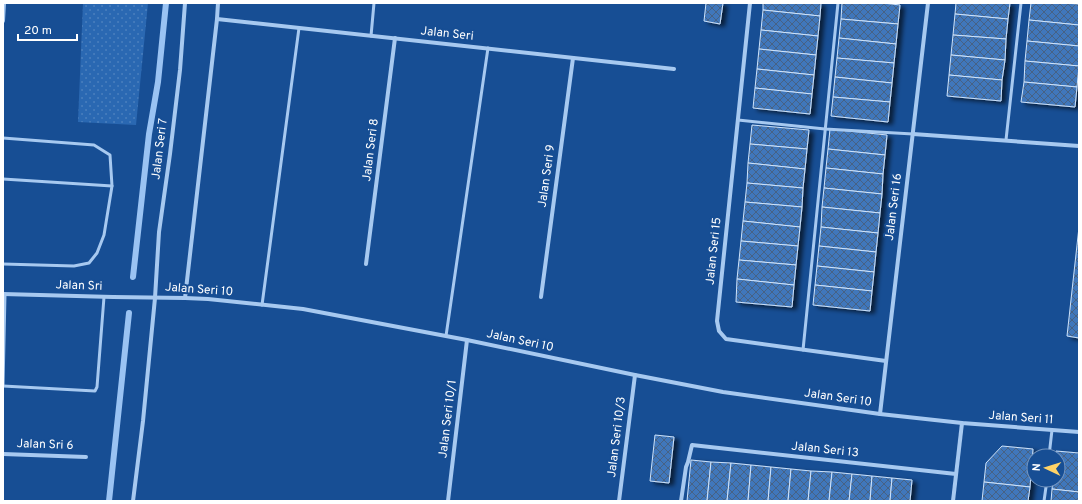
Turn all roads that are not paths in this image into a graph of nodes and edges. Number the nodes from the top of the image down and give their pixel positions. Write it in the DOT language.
graph roads {
  1 [pos="4,3"];
  2 [pos="185,3"];
  3 [pos="218,3"];
  4 [pos="374,3"];
  5 [pos="750,3"];
  6 [pos="838,3"];
  7 [pos="928,3"];
  8 [pos="1021,3"];
  9 [pos="217,19"];
  10 [pos="3,21"];
  11 [pos="299,28"];
  12 [pos="371,36"];
  13 [pos="395,38"];
  14 [pos="488,48"];
  15 [pos="573,58"];
  16 [pos="674,69"];
  17 [pos="738,120"];
  18 [pos="825,129"];
  19 [pos="913,134"];
  20 [pos="3,138"];
  21 [pos="1006,140"];
  22 [pos="1079,146"];
  23 [pos="3,179"];
  24 [pos="112,186"];
  25 [pos="3,264"];
  26 [pos="366,264"];
  27 [pos="4,294"];
  28 [pos="104,297"];
  29 [pos="155,298"];
  30 [pos="185,298"];
  31 [pos="540,298"];
  32 [pos="262,305"];
  33 [pos="446,336"];
  34 [pos="467,340"];
  35 [pos="803,350"];
  36 [pos="886,361"];
  37 [pos="635,375"];
  38 [pos="3,386"];
  39 [pos="880,414"];
  40 [pos="962,423"];
  41 [pos="1052,430"];
  42 [pos="1079,432"];
  43 [pos="1050,448"];
  44 [pos="3,454"];
  45 [pos="86,457"];
  46 [pos="956,474"];
  47 [pos="1046,488"];
  48 [pos="132,501"];
  49 [pos="448,501"];
  50 [pos="620,501"];
  51 [pos="681,501"];
  52 [pos="953,501"];
  53 [pos="1044,501"];
  1 -- 10 [label="street"];
  2 -- 29 [label="street, Jalan Seri 7"];
  3 -- 9 [label="street"];
  4 -- 12 [label="lane"];
  5 -- 17 [label="street, Jalan Seri 15"];
  6 -- 18 [label="lane"];
  7 -- 19 [label="street, Jalan Seri 16"];
  8 -- 21 [label="lane"];
  9 -- 11 [label="street, Jalan Seri"];
  9 -- 30 [label="street"];
  11 -- 12 [label="street, Jalan Seri"];
  11 -- 32 [label="lane"];
  12 -- 13 [label="street, Jalan Seri"];
  13 -- 14 [label="street, Jalan Seri"];
  13 -- 26 [label="street, Jalan Seri 8"];
  14 -- 15 [label="street, Jalan Seri"];
  14 -- 33 [label="lane"];
  15 -- 16 [label="street, Jalan Seri"];
  15 -- 31 [label="street, Jalan Seri 9"];
  17 -- 18 [label="lane"];
  17 -- 35 [label="street, Jalan Seri 15"];
  18 -- 19 [label="lane"];
  18 -- 35 [label="lane"];
  19 -- 21 [label="street"];
  19 -- 36 [label="street, Jalan Seri 16"];
  20 -- 24 [label="lane"];
  21 -- 22 [label="street"];
  23 -- 24 [label="lane"];
  24 -- 25 [label="lane"];
  27 -- 28 [label="street, Jalan Sri"];
  27 -- 38 [label="lane"];
  28 -- 29 [label="street, Jalan Sri"];
  28 -- 38 [label="lane"];
  29 -- 30 [label="street, Jalan Seri 10"];
  29 -- 48 [label="street, Jalan Seri 7"];
  30 -- 32 [label="street, Jalan Seri 10"];
  32 -- 33 [label="street, Jalan Seri 10"];
  33 -- 34 [label="street, Jalan Seri 10"];
  34 -- 37 [label="street, Jalan Seri 10"];
  34 -- 49 [label="street, Jalan Seri 10/1"];
  35 -- 36 [label="street, Jalan Seri 15"];
  36 -- 39 [label="street, Jalan Seri 16"];
  37 -- 39 [label="street, Jalan Seri 10"];
  37 -- 50 [label="street, Jalan Seri 10/3"];
  39 -- 40 [label="street, Jalan Seri 11"];
  40 -- 41 [label="street, Jalan Seri 11"];
  40 -- 46 [label="street"];
  41 -- 42 [label="street, Jalan Seri 11"];
  41 -- 43 [label="lane"];
  44 -- 45 [label="street, Jalan Sri 6"];
  46 -- 51 [label="street, Jalan Seri 13"];
  46 -- 52 [label="street"];
  47 -- 53 [label="lane"];
}
